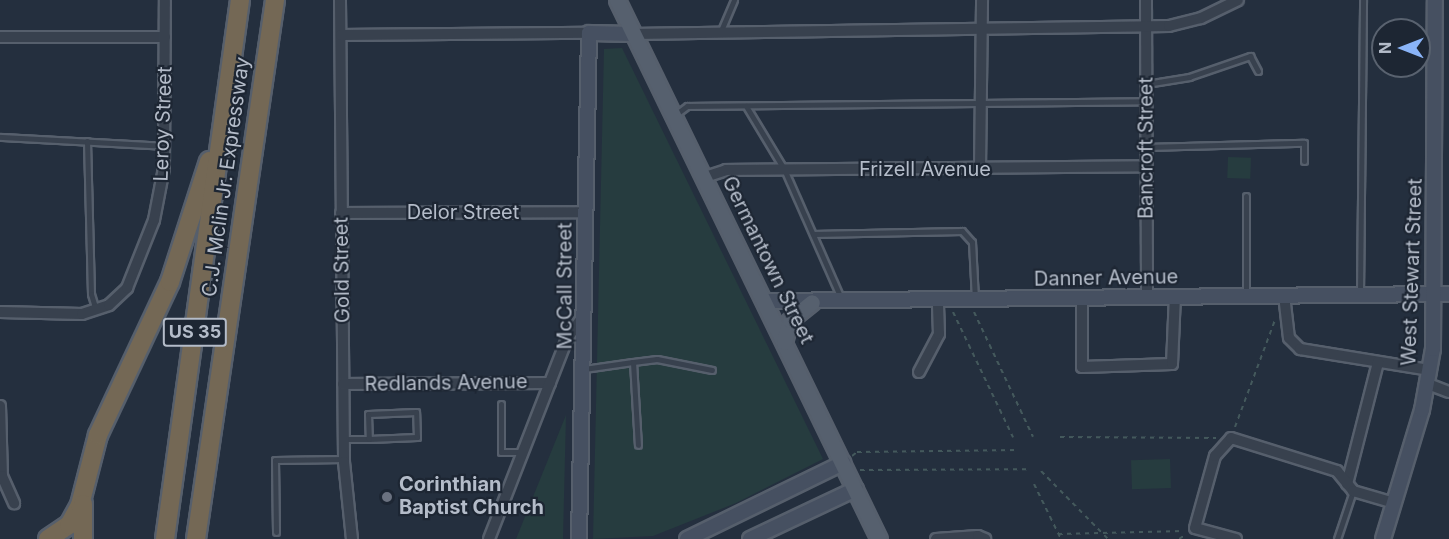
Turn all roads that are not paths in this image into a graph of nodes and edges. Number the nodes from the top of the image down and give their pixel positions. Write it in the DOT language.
graph roads {
  1 [pos="165,0"];
  2 [pos="240,0"];
  3 [pos="275,0"];
  4 [pos="340,0"];
  5 [pos="617,0"];
  6 [pos="734,0"];
  7 [pos="982,0"];
  8 [pos="1146,0"];
  9 [pos="1238,0"];
  10 [pos="1364,0"];
  11 [pos="1435,0"];
  12 [pos="1221,4"];
  13 [pos="1146,27"];
  14 [pos="981,29"];
  15 [pos="589,33"];
  16 [pos="720,33"];
  17 [pos="633,34"];
  18 [pos="341,35"];
  19 [pos="0,37"];
  20 [pos="165,37"];
  21 [pos="1258,71"];
  22 [pos="1146,84"];
  23 [pos="1146,100"];
  24 [pos="981,104"];
  25 [pos="746,106"];
  26 [pos="675,115"];
  27 [pos="221,125"];
  28 [pos="0,137"];
  29 [pos="87,141"];
  30 [pos="165,146"];
  31 [pos="1146,147"];
  32 [pos="1304,161"];
  33 [pos="1146,166"];
  34 [pos="980,168"];
  35 [pos="784,170"];
  36 [pos="705,177"];
  37 [pos="1246,196"];
  38 [pos="585,212"];
  39 [pos="341,213"];
  40 [pos="813,234"];
  41 [pos="1360,294"];
  42 [pos="1435,294"];
  43 [pos="1449,294"];
  44 [pos="1246,295"];
  45 [pos="1284,295"];
  46 [pos="1147,296"];
  47 [pos="1175,296"];
  48 [pos="975,299"];
  49 [pos="1082,299"];
  50 [pos="939,300"];
  51 [pos="765,301"];
  52 [pos="842,301"];
  53 [pos="812,302"];
  54 [pos="0,312"];
  55 [pos="96,312"];
  56 [pos="585,315"];
  57 [pos="784,342"];
  58 [pos="633,362"];
  59 [pos="1378,362"];
  60 [pos="584,369"];
  61 [pos="712,370"];
  62 [pos="919,372"];
  63 [pos="1429,377"];
  64 [pos="550,383"];
  65 [pos="343,384"];
  66 [pos="1449,392"];
  67 [pos="501,404"];
  68 [pos="0,406"];
  69 [pos="369,439"];
  70 [pos="344,440"];
  71 [pos="638,445"];
  72 [pos="523,452"];
  73 [pos="1,458"];
  74 [pos="344,459"];
  75 [pos="843,463"];
  76 [pos="1350,487"];
  77 [pos="856,489"];
  78 [pos="84,493"];
  79 [pos="14,502"];
  80 [pos="202,502"];
  81 [pos="1394,503"];
  82 [pos="276,532"];
  83 [pos="48,539"];
  84 [pos="83,539"];
  85 [pos="165,539"];
  86 [pos="196,539"];
  87 [pos="202,539"];
  88 [pos="352,539"];
  89 [pos="489,539"];
  90 [pos="579,539"];
  91 [pos="687,539"];
  92 [pos="750,539"];
  93 [pos="879,539"];
  94 [pos="936,539"];
  95 [pos="985,539"];
  96 [pos="1236,539"];
  97 [pos="1337,539"];
  98 [pos="1383,539"];
  1 -- 20 [label="street, Leroy Street"];
  2 -- 27 [label="highway, C.J. Mclin Jr. Expressway / US 35"];
  3 -- 80 [label="highway, C.J. Mclin Jr. Expressway / US 35"];
  4 -- 18 [label="street, Gold Street"];
  5 -- 17 [label="main road, Germantown Street"];
  6 -- 16 [label="lane"];
  7 -- 14 [label="street"];
  8 -- 13 [label="street, Bancroft Street"];
  9 -- 12 [label="street"];
  10 -- 41 [label="lane"];
  11 -- 42 [label="street, West Stewart Street"];
  12 -- 13 [label="street"];
  13 -- 14 [label="street"];
  13 -- 22 [label="street, Bancroft Street"];
  14 -- 16 [label="street"];
  14 -- 24 [label="street"];
  15 -- 17 [label="street"];
  15 -- 18 [label="street"];
  15 -- 38 [label="street, McCall Street"];
  16 -- 17 [label="street"];
  17 -- 26 [label="main road, Germantown Street"];
  18 -- 39 [label="street, Gold Street"];
  19 -- 20 [label="street"];
  20 -- 30 [label="street, Leroy Street"];
  21 -- 22 [label="lane"];
  22 -- 23 [label="street, Bancroft Street"];
  23 -- 24 [label="lane"];
  23 -- 31 [label="street, Bancroft Street"];
  24 -- 25 [label="lane"];
  24 -- 34 [label="street"];
  25 -- 26 [label="lane"];
  25 -- 35 [label="lane"];
  26 -- 36 [label="main road, Germantown Street"];
  27 -- 78 [label="highway"];
  27 -- 85 [label="highway, C.J. Mclin Jr. Expressway / US 35"];
  28 -- 29 [label="lane"];
  29 -- 30 [label="lane"];
  29 -- 55 [label="lane"];
  30 -- 55 [label="street, Leroy Street"];
  31 -- 32 [label="lane"];
  31 -- 33 [label="street, Bancroft Street"];
  33 -- 34 [label="street, Frizell Avenue"];
  33 -- 46 [label="street, Bancroft Street"];
  34 -- 35 [label="street, Frizell Avenue"];
  35 -- 36 [label="street, Frizell Avenue"];
  35 -- 40 [label="lane"];
  36 -- 51 [label="main road, Germantown Street"];
  37 -- 44 [label="lane"];
  38 -- 39 [label="street, Delor Street"];
  38 -- 56 [label="street, McCall Street"];
  39 -- 65 [label="street, Gold Street"];
  40 -- 48 [label="lane"];
  40 -- 52 [label="lane"];
  41 -- 42 [label="street, Danner Avenue"];
  41 -- 45 [label="street, Danner Avenue"];
  42 -- 43 [label="street, Danner Avenue"];
  42 -- 63 [label="street, West Stewart Street"];
  44 -- 45 [label="street, Danner Avenue"];
  44 -- 47 [label="street, Danner Avenue"];
  45 -- 59 [label="street"];
  46 -- 47 [label="street, Danner Avenue"];
  46 -- 49 [label="street, Danner Avenue"];
  47 -- 49 [label="street"];
  48 -- 49 [label="street, Danner Avenue"];
  48 -- 50 [label="street, Danner Avenue"];
  50 -- 52 [label="street, Danner Avenue"];
  50 -- 62 [label="street"];
  51 -- 53 [label="street, Danner Avenue"];
  51 -- 57 [label="main road, Germantown Street"];
  52 -- 53 [label="street, Danner Avenue"];
  53 -- 57 [label="main road"];
  54 -- 55 [label="street"];
  56 -- 60 [label="street, McCall Street"];
  56 -- 64 [label="street"];
  57 -- 75 [label="main road, Germantown Street"];
  58 -- 60 [label="lane"];
  58 -- 61 [label="lane"];
  58 -- 71 [label="lane"];
  59 -- 63 [label="street"];
  59 -- 76 [label="street"];
  60 -- 90 [label="street, McCall Street"];
  63 -- 66 [label="street"];
  63 -- 81 [label="street, West Stewart Street"];
  64 -- 65 [label="street, Redlands Avenue"];
  64 -- 72 [label="street"];
  65 -- 70 [label="street, Gold Street"];
  67 -- 72 [label="lane"];
  68 -- 73 [label="street"];
  69 -- 69 [label="lane"];
  69 -- 70 [label="lane"];
  70 -- 74 [label="street, Gold Street"];
  72 -- 89 [label="street"];
  73 -- 79 [label="street"];
  74 -- 82 [label="lane"];
  74 -- 88 [label="street, Gold Street"];
  75 -- 77 [label="main road, Germantown Street"];
  75 -- 91 [label="street"];
  76 -- 81 [label="street"];
  76 -- 96 [label="street"];
  76 -- 97 [label="lane"];
  77 -- 92 [label="street"];
  77 -- 93 [label="main road, Germantown Street"];
  78 -- 83 [label="highway"];
  78 -- 84 [label="highway"];
  80 -- 86 [label="highway, C.J. Mclin Jr. Expressway / US 35"];
  80 -- 87 [label="highway"];
  81 -- 98 [label="street, West Stewart Street"];
  94 -- 95 [label="street"];
}
